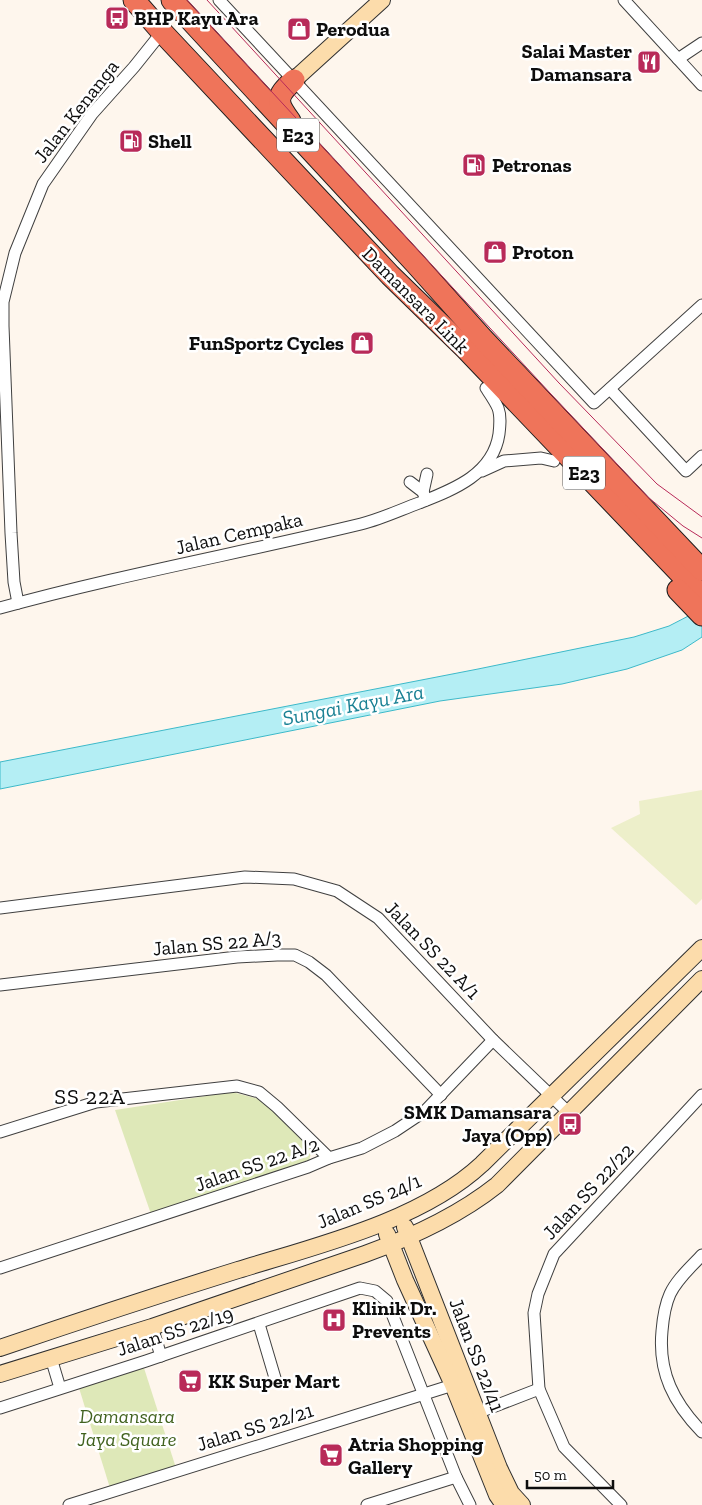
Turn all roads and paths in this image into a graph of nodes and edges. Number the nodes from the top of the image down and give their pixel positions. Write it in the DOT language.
graph roads {
  1 [pos="134,0"];
  2 [pos="172,0"];
  3 [pos="219,0"];
  4 [pos="382,0"];
  5 [pos="624,0"];
  6 [pos="162,32"];
  7 [pos="702,43"];
  8 [pos="678,59"];
  9 [pos="294,80"];
  10 [pos="702,84"];
  11 [pos="309,147"];
  12 [pos="415,263"];
  13 [pos="390,275"];
  14 [pos="702,305"];
  15 [pos="475,344"];
  16 [pos="486,388"];
  17 [pos="610,389"];
  18 [pos="702,456"];
  19 [pos="554,461"];
  20 [pos="478,473"];
  21 [pos="427,474"];
  22 [pos="410,482"];
  23 [pos="424,496"];
  24 [pos="702,548"];
  25 [pos="702,570"];
  26 [pos="693,596"];
  27 [pos="18,603"];
  28 [pos="0,608"];
  29 [pos="702,616"];
  30 [pos="0,908"];
  31 [pos="702,948"];
  32 [pos="702,980"];
  33 [pos="0,985"];
  34 [pos="494,1040"];
  35 [pos="441,1095"];
  36 [pos="702,1095"];
  37 [pos="551,1096"];
  38 [pos="568,1113"];
  39 [pos="0,1132"];
  40 [pos="329,1158"];
  41 [pos="400,1216"];
  42 [pos="382,1223"];
  43 [pos="408,1237"];
  44 [pos="392,1244"];
  45 [pos="365,1254"];
  46 [pos="702,1255"];
  47 [pos="0,1268"];
  48 [pos="405,1280"];
  49 [pos="85,1319"];
  50 [pos="259,1324"];
  51 [pos="152,1326"];
  52 [pos="94,1345"];
  53 [pos="0,1348"];
  54 [pos="161,1356"];
  55 [pos="51,1358"];
  56 [pos="0,1374"];
  57 [pos="275,1378"];
  58 [pos="453,1384"];
  59 [pos="60,1388"];
  60 [pos="539,1389"];
  61 [pos="423,1394"];
  62 [pos="0,1408"];
  63 [pos="477,1413"];
  64 [pos="702,1432"];
  65 [pos="456,1477"];
  66 [pos="68,1505"];
  67 [pos="366,1505"];
  68 [pos="471,1505"];
  69 [pos="504,1505"];
  70 [pos="522,1505"];
  71 [pos="621,1505"];
  1 -- 6 [label="highway, Damansara Link / E23"];
  2 -- 11 [label="highway, Damansara Link / E23"];
  3 -- 9 [label="street"];
  4 -- 9 [label="main road"];
  5 -- 8 [label="street"];
  6 -- 13 [label="highway, Damansara Link / E23"];
  6 -- 27 [label="street, Jalan Kenanga"];
  7 -- 8 [label="street"];
  8 -- 10 [label="street"];
  9 -- 11 [label="highway"];
  9 -- 17 [label="street"];
  11 -- 12 [label="highway, Damansara Link / E23"];
  12 -- 15 [label="highway, Damansara Link / E23"];
  12 -- 24 [label="highway"];
  13 -- 15 [label="highway, Damansara Link / E23"];
  13 -- 16 [label="highway"];
  14 -- 17 [label="street"];
  15 -- 25 [label="highway, Damansara Link / E23"];
  15 -- 26 [label="highway, Damansara Link / E23"];
  16 -- 19 [label="highway"];
  16 -- 20 [label="street, Jalan Cempaka"];
  17 -- 18 [label="street"];
  19 -- 20 [label="street, Jalan Cempaka"];
  19 -- 26 [label="highway"];
  20 -- 23 [label="street, Jalan Cempaka"];
  21 -- 23 [label="street"];
  22 -- 23 [label="street"];
  23 -- 27 [label="street, Jalan Cempaka"];
  26 -- 29 [label="highway"];
  27 -- 28 [label="street, Jalan Cempaka"];
  30 -- 34 [label="street, Jalan SS 22 A/1"];
  31 -- 37 [label="main road, Jalan SS 24/1"];
  32 -- 38 [label="main road"];
  33 -- 35 [label="street, Jalan SS 22 A/3"];
  34 -- 35 [label="street, Jalan SS 22 A/2"];
  34 -- 37 [label="street, Jalan SS 22 A/1"];
  35 -- 40 [label="street, Jalan SS 22 A/2"];
  36 -- 60 [label="street, Jalan SS 22/22"];
  37 -- 38 [label="street, Jalan SS 22 A/1"];
  37 -- 41 [label="main road, Jalan SS 24/1"];
  38 -- 43 [label="main road"];
  39 -- 40 [label="street"];
  40 -- 47 [label="street, Jalan SS 22 A/2"];
  41 -- 42 [label="main road, Jalan SS 24/1"];
  41 -- 43 [label="main road, Jalan SS 22/41"];
  42 -- 44 [label="main road, Jalan SS 22/41"];
  42 -- 49 [label="main road, Jalan SS 24/1"];
  43 -- 44 [label="main road"];
  43 -- 63 [label="main road, Jalan SS 22/41"];
  44 -- 45 [label="main road"];
  44 -- 48 [label="main road, Jalan SS 22/41"];
  45 -- 48 [label="main road"];
  45 -- 51 [label="main road"];
  46 -- 64 [label="street"];
  48 -- 58 [label="main road, Jalan SS 22/41"];
  49 -- 52 [label="main road"];
  49 -- 53 [label="main road, Jalan SS 24/1"];
  50 -- 54 [label="street, Jalan SS 22/19"];
  50 -- 57 [label="street"];
  50 -- 61 [label="street, Jalan SS 22/19"];
  51 -- 52 [label="main road"];
  51 -- 54 [label="street"];
  52 -- 55 [label="main road"];
  54 -- 59 [label="street, Jalan SS 22/19"];
  55 -- 56 [label="main road"];
  55 -- 59 [label="street"];
  58 -- 61 [label="street, Jalan SS 22/21"];
  58 -- 69 [label="main road, Jalan SS 22/41"];
  59 -- 62 [label="street, Jalan SS 22/19"];
  60 -- 63 [label="street"];
  60 -- 71 [label="street, Jalan SS 22/22"];
  61 -- 65 [label="street"];
  61 -- 66 [label="street, Jalan SS 22/21"];
  63 -- 70 [label="main road, Jalan SS 22/41"];
  65 -- 67 [label="street"];
  65 -- 68 [label="street"];
}
